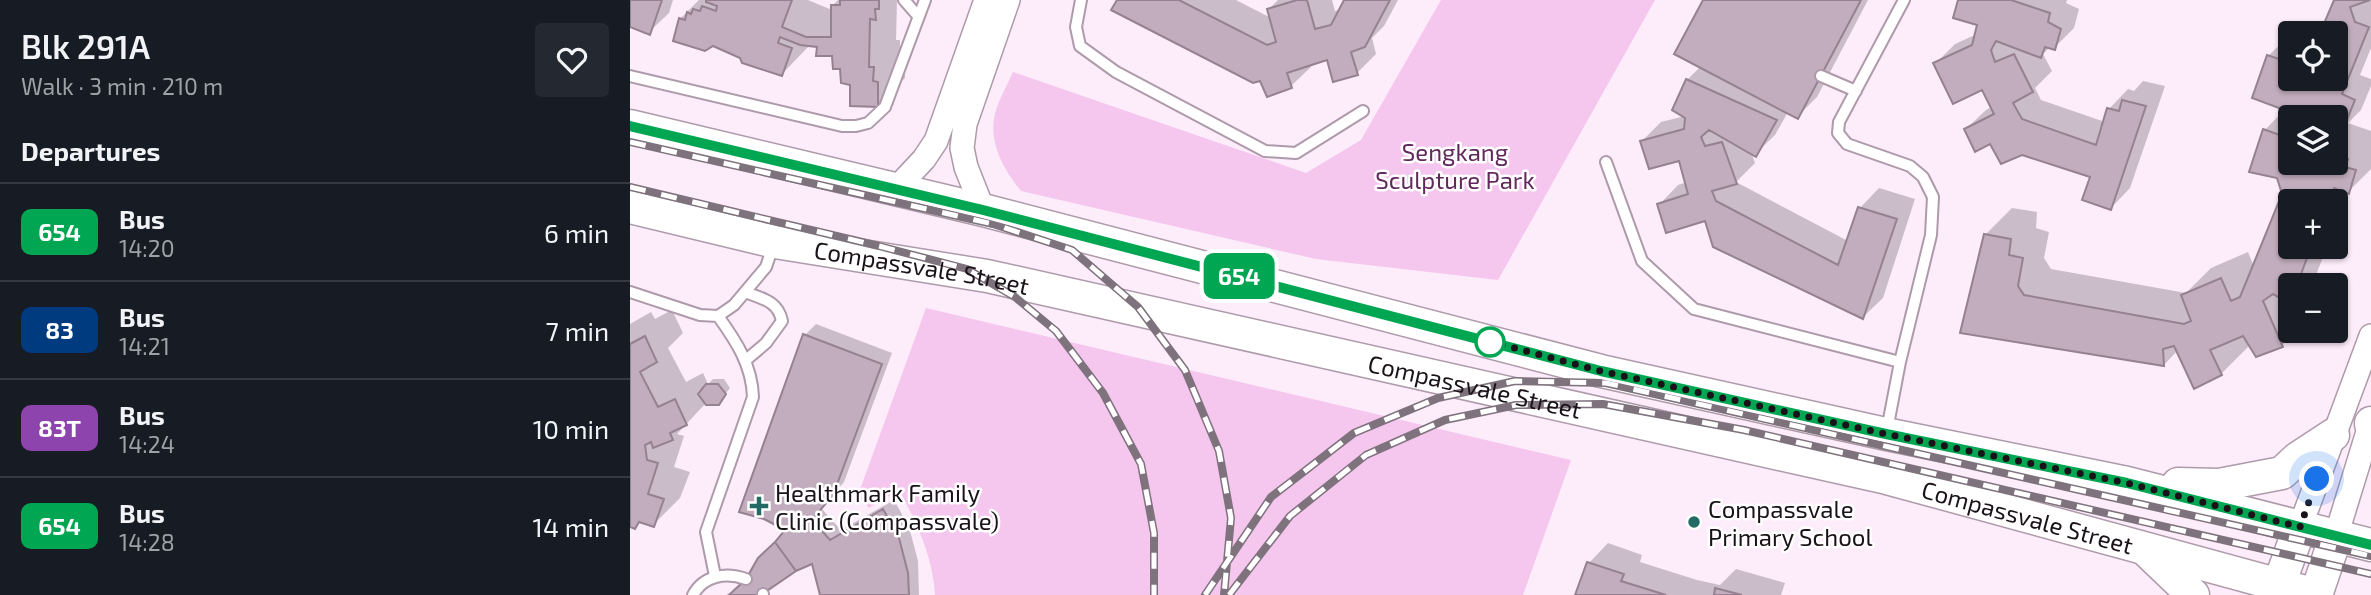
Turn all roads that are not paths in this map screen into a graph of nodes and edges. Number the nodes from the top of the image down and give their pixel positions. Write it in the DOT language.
graph roads {
  1 [pos="904,0"];
  2 [pos="925,0"];
  3 [pos="986,0"];
  4 [pos="1008,0"];
  5 [pos="1081,0"];
  6 [pos="1904,0"];
  7 [pos="918,16"];
  8 [pos="630,76"];
  9 [pos="1821,76"];
  10 [pos="1856,91"];
  11 [pos="1363,111"];
  12 [pos="630,126"];
  13 [pos="1606,162"];
  14 [pos="895,190"];
  15 [pos="630,206"];
  16 [pos="983,210"];
  17 [pos="775,242"];
  18 [pos="630,292"];
  19 [pos="745,292"];
  20 [pos="718,316"];
  21 [pos="2371,336"];
  22 [pos="746,360"];
  23 [pos="1900,362"];
  24 [pos="2371,423"];
  25 [pos="1886,434"];
  26 [pos="2333,435"];
  27 [pos="2127,483"];
  28 [pos="2300,527"];
  29 [pos="2336,536"];
  30 [pos="2371,545"];
  31 [pos="2143,548"];
  32 [pos="715,576"];
  33 [pos="746,579"];
  34 [pos="2277,590"];
  35 [pos="693,595"];
  36 [pos="2193,595"];
  37 [pos="2316,595"];
  1 -- 7 [label="lane"];
  2 -- 7 [label="lane"];
  3 -- 14 [label="street"];
  4 -- 16 [label="street"];
  5 -- 11 [label="lane"];
  6 -- 10 [label="lane"];
  7 -- 8 [label="lane"];
  9 -- 10 [label="lane"];
  10 -- 23 [label="lane"];
  12 -- 14 [label="street, Compassvale Street"];
  13 -- 23 [label="lane"];
  14 -- 16 [label="street, Compassvale Street"];
  15 -- 17 [label="street, Compassvale Street"];
  16 -- 25 [label="street, Compassvale Street"];
  17 -- 19 [label="lane"];
  17 -- 31 [label="street, Compassvale Street"];
  18 -- 20 [label="lane"];
  19 -- 20 [label="lane"];
  19 -- 22 [label="lane"];
  20 -- 22 [label="lane"];
  21 -- 26 [label="street"];
  22 -- 32 [label="lane"];
  23 -- 25 [label="lane"];
  24 -- 29 [label="street"];
  25 -- 27 [label="street, Compassvale Street"];
  26 -- 27 [label="street"];
  26 -- 28 [label="street"];
  27 -- 28 [label="street, Compassvale Street"];
  28 -- 29 [label="street, Compassvale Street"];
  28 -- 34 [label="street"];
  29 -- 30 [label="street, Compassvale Street"];
  29 -- 37 [label="street"];
  31 -- 34 [label="street, Compassvale Street"];
  31 -- 36 [label="street"];
  32 -- 33 [label="lane"];
  32 -- 35 [label="lane"];
  34 -- 37 [label="street, Compassvale Street"];
}
